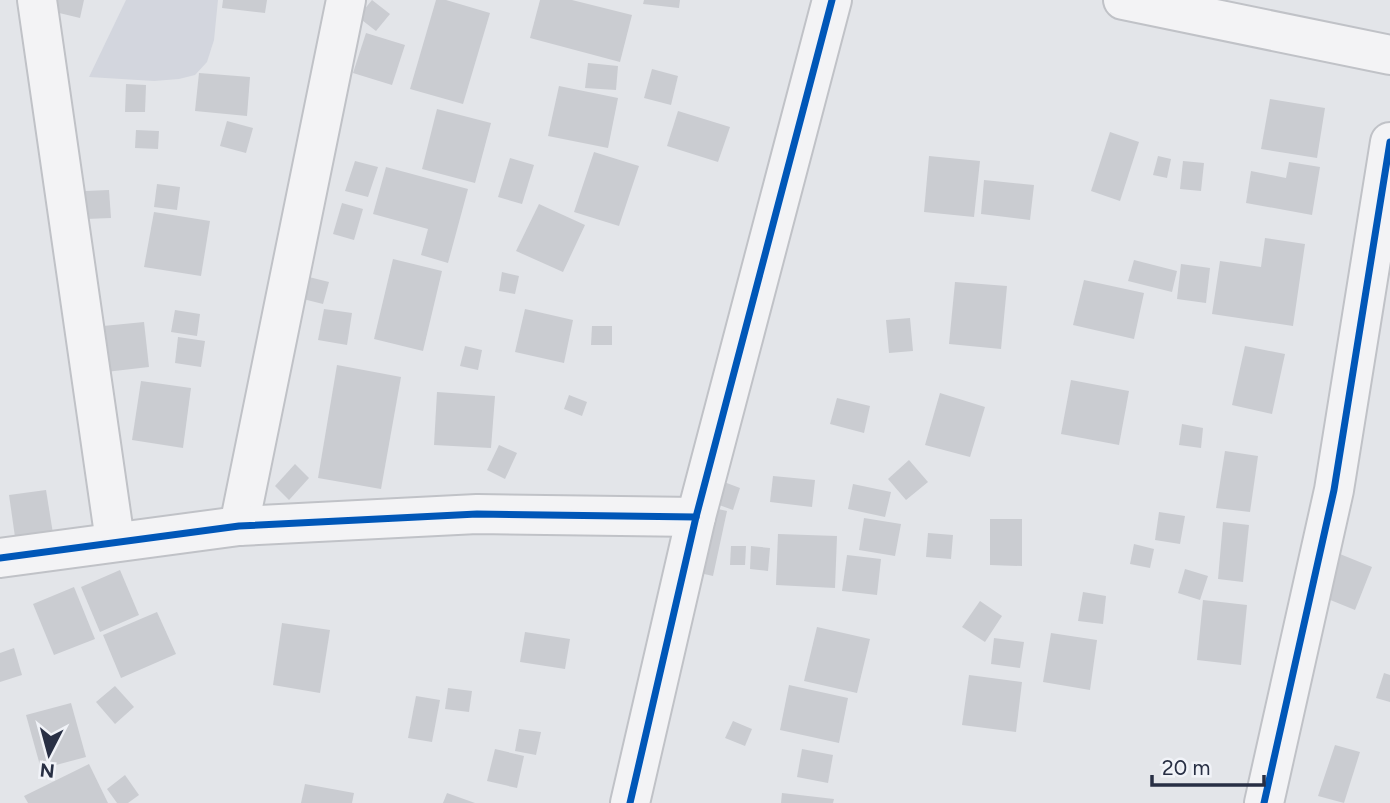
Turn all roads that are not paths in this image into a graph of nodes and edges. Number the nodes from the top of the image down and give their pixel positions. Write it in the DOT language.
graph roads {
  1 [pos="37,0"];
  2 [pos="346,0"];
  3 [pos="832,0"];
  4 [pos="1145,2"];
  5 [pos="1390,55"];
  6 [pos="1390,142"];
  7 [pos="696,517"];
  8 [pos="239,526"];
  9 [pos="115,541"];
  10 [pos="0,558"];
  11 [pos="630,803"];
  12 [pos="1264,803"];
  1 -- 9 [label="street"];
  2 -- 8 [label="street"];
  3 -- 7 [label="street"];
  4 -- 5 [label="street"];
  6 -- 12 [label="street"];
  7 -- 8 [label="street"];
  7 -- 11 [label="street"];
  8 -- 9 [label="street"];
  9 -- 10 [label="street"];
}
